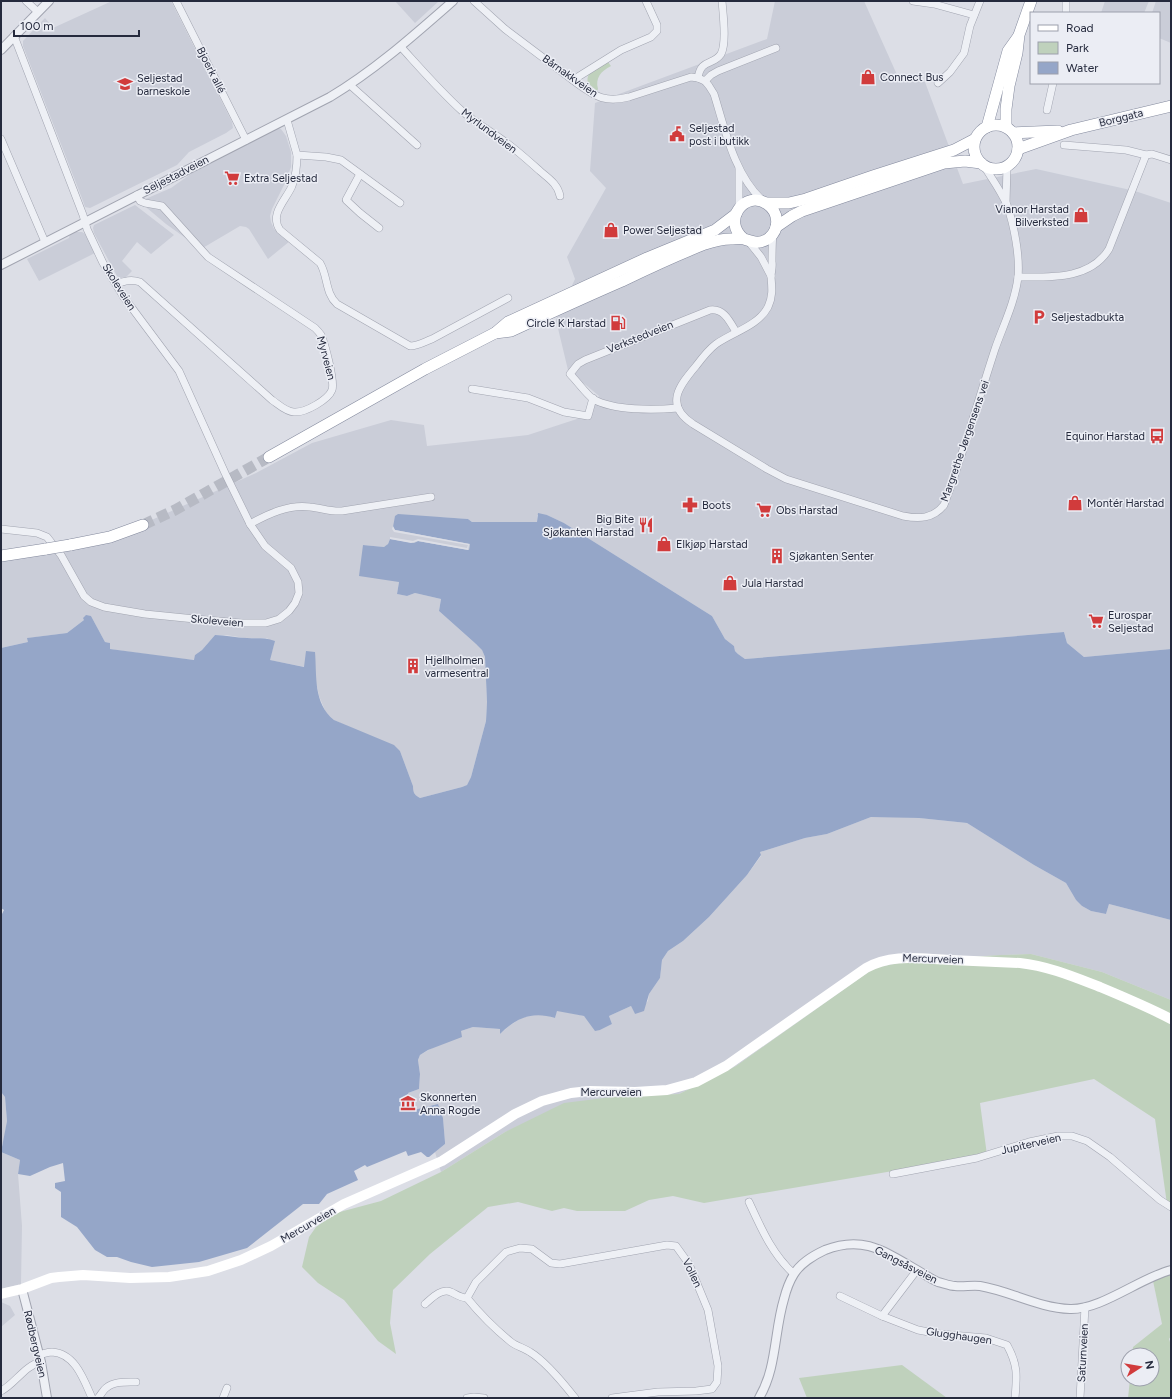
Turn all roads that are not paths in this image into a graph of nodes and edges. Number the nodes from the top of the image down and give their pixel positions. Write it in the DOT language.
graph roads {
  1 [pos="26,1"];
  2 [pos="49,1"];
  3 [pos="176,1"];
  4 [pos="452,1"];
  5 [pos="474,1"];
  6 [pos="646,1"];
  7 [pos="722,1"];
  8 [pos="912,1"];
  9 [pos="980,1"];
  10 [pos="1031,1"];
  11 [pos="1066,1"];
  12 [pos="38,12"];
  13 [pos="1066,12"];
  14 [pos="974,15"];
  15 [pos="1019,35"];
  16 [pos="14,36"];
  17 [pos="401,47"];
  18 [pos="776,48"];
  19 [pos="1,50"];
  20 [pos="698,78"];
  21 [pos="573,80"];
  22 [pos="705,81"];
  23 [pos="938,83"];
  24 [pos="1053,84"];
  25 [pos="350,85"];
  26 [pos="1171,106"];
  27 [pos="1047,110"];
  28 [pos="287,120"];
  29 [pos="987,127"];
  30 [pos="1009,130"];
  31 [pos="1071,130"];
  32 [pos="976,138"];
  33 [pos="1,139"];
  34 [pos="246,140"];
  35 [pos="417,145"];
  36 [pos="1064,145"];
  37 [pos="1018,149"];
  38 [pos="297,155"];
  39 [pos="1146,155"];
  40 [pos="1171,160"];
  41 [pos="982,165"];
  42 [pos="1007,166"];
  43 [pos="739,169"];
  44 [pos="360,174"];
  45 [pos="137,195"];
  46 [pos="560,196"];
  47 [pos="765,203"];
  48 [pos="400,204"];
  49 [pos="1006,205"];
  50 [pos="738,211"];
  51 [pos="85,222"];
  52 [pos="379,228"];
  53 [pos="775,230"];
  54 [pos="746,240"];
  55 [pos="45,242"];
  56 [pos="1,265"];
  57 [pos="771,277"];
  58 [pos="1018,277"];
  59 [pos="116,284"];
  60 [pos="508,298"];
  61 [pos="736,332"];
  62 [pos="495,333"];
  63 [pos="472,389"];
  64 [pos="593,398"];
  65 [pos="678,408"];
  66 [pos="269,457"];
  67 [pos="431,497"];
  68 [pos="250,524"];
  69 [pos="143,525"];
  70 [pos="1,528"];
  71 [pos="1,556"];
  72 [pos="1171,1019"];
  73 [pos="893,1174"];
  74 [pos="749,1202"];
  75 [pos="1171,1207"];
  76 [pos="918,1270"];
  77 [pos="1171,1270"];
  78 [pos="794,1274"];
  79 [pos="22,1289"];
  80 [pos="1,1294"];
  81 [pos="840,1296"];
  82 [pos="467,1298"];
  83 [pos="425,1304"];
  84 [pos="1085,1307"];
  85 [pos="882,1316"];
  86 [pos="40,1358"];
  87 [pos="136,1382"];
  88 [pos="227,1388"];
  89 [pos="1,1391"];
  90 [pos="47,1398"];
  91 [pos="92,1398"];
  92 [pos="98,1398"];
  93 [pos="223,1398"];
  94 [pos="467,1398"];
  95 [pos="484,1398"];
  96 [pos="575,1398"];
  97 [pos="612,1398"];
  98 [pos="758,1398"];
  99 [pos="1015,1398"];
  100 [pos="1080,1398"];
  1 -- 12 [label="street"];
  2 -- 12 [label="street"];
  3 -- 34 [label="street, Bjoerk allé"];
  4 -- 17 [label="street, Seljestadveien"];
  5 -- 21 [label="street, Bårnakkveien"];
  6 -- 21 [label="street"];
  7 -- 20 [label="street"];
  8 -- 14 [label="street"];
  9 -- 14 [label="street"];
  10 -- 15 [label="highway"];
  11 -- 13 [label="street"];
  12 -- 16 [label="street"];
  14 -- 23 [label="street"];
  15 -- 29 [label="highway"];
  15 -- 30 [label="highway"];
  16 -- 19 [label="street"];
  16 -- 51 [label="street, Skoleveien"];
  17 -- 25 [label="street, Seljestadveien"];
  17 -- 46 [label="street, Myrlundveien"];
  18 -- 22 [label="street"];
  20 -- 21 [label="street, Bårnakkveien"];
  20 -- 22 [label="street"];
  22 -- 43 [label="street"];
  24 -- 27 [label="street"];
  25 -- 28 [label="street, Seljestadveien"];
  25 -- 35 [label="street"];
  26 -- 31 [label="highway, Borggata"];
  28 -- 34 [label="street, Seljestadveien"];
  28 -- 38 [label="street"];
  29 -- 30 [label="highway"];
  29 -- 32 [label="highway"];
  30 -- 31 [label="highway, Borggata"];
  30 -- 37 [label="highway"];
  31 -- 37 [label="highway, Borggata"];
  32 -- 41 [label="highway"];
  32 -- 47 [label="highway"];
  33 -- 55 [label="street"];
  34 -- 45 [label="street, Seljestadveien"];
  36 -- 39 [label="street"];
  37 -- 42 [label="highway"];
  38 -- 44 [label="street"];
  38 -- 60 [label="street"];
  39 -- 40 [label="street"];
  39 -- 58 [label="street"];
  41 -- 42 [label="highway"];
  41 -- 49 [label="street, Margrethe Jørgensens vei"];
  41 -- 53 [label="highway"];
  42 -- 49 [label="street, Margrethe Jørgensens vei"];
  43 -- 47 [label="street"];
  43 -- 50 [label="street"];
  44 -- 48 [label="street"];
  44 -- 52 [label="street"];
  45 -- 51 [label="street, Seljestadveien"];
  45 -- 59 [label="street, Myrveien"];
  47 -- 50 [label="highway"];
  47 -- 53 [label="highway"];
  49 -- 58 [label="street, Margrethe Jørgensens vei"];
  50 -- 54 [label="highway"];
  50 -- 62 [label="highway"];
  51 -- 55 [label="street, Seljestadveien"];
  51 -- 59 [label="street, Skoleveien"];
  53 -- 54 [label="highway"];
  53 -- 57 [label="street"];
  54 -- 57 [label="street"];
  54 -- 62 [label="highway"];
  55 -- 56 [label="street, Seljestadveien"];
  57 -- 61 [label="street"];
  58 -- 65 [label="street, Margrethe Jørgensens vei"];
  59 -- 68 [label="street, Skoleveien"];
  61 -- 64 [label="street, Verkstedveien"];
  61 -- 65 [label="street"];
  62 -- 66 [label="highway"];
  63 -- 64 [label="street"];
  64 -- 65 [label="street, Verkstedveien"];
  67 -- 68 [label="street"];
  68 -- 70 [label="street, Skoleveien"];
  69 -- 71 [label="highway, bridge"];
  72 -- 79 [label="main road, Mercurveien"];
  73 -- 75 [label="street, Jupiterveien"];
  74 -- 78 [label="street"];
  76 -- 78 [label="street, Gangsåsveien"];
  76 -- 84 [label="street, Gangsåsveien"];
  76 -- 85 [label="street"];
  77 -- 84 [label="street, Gangsåsveien"];
  78 -- 98 [label="street, Gangsåsveien"];
  79 -- 80 [label="main road, Mercurveien"];
  79 -- 86 [label="street, Rødbergveien"];
  81 -- 85 [label="street, Glugghaugen"];
  82 -- 83 [label="street"];
  82 -- 96 [label="street"];
  82 -- 97 [label="street, Vollen"];
  84 -- 100 [label="street, Saturnveien"];
  85 -- 99 [label="street, Glugghaugen"];
  86 -- 89 [label="street"];
  86 -- 90 [label="street, Rødbergveien"];
  86 -- 91 [label="street"];
  87 -- 92 [label="street"];
  88 -- 93 [label="street"];
  94 -- 95 [label="street"];
}
